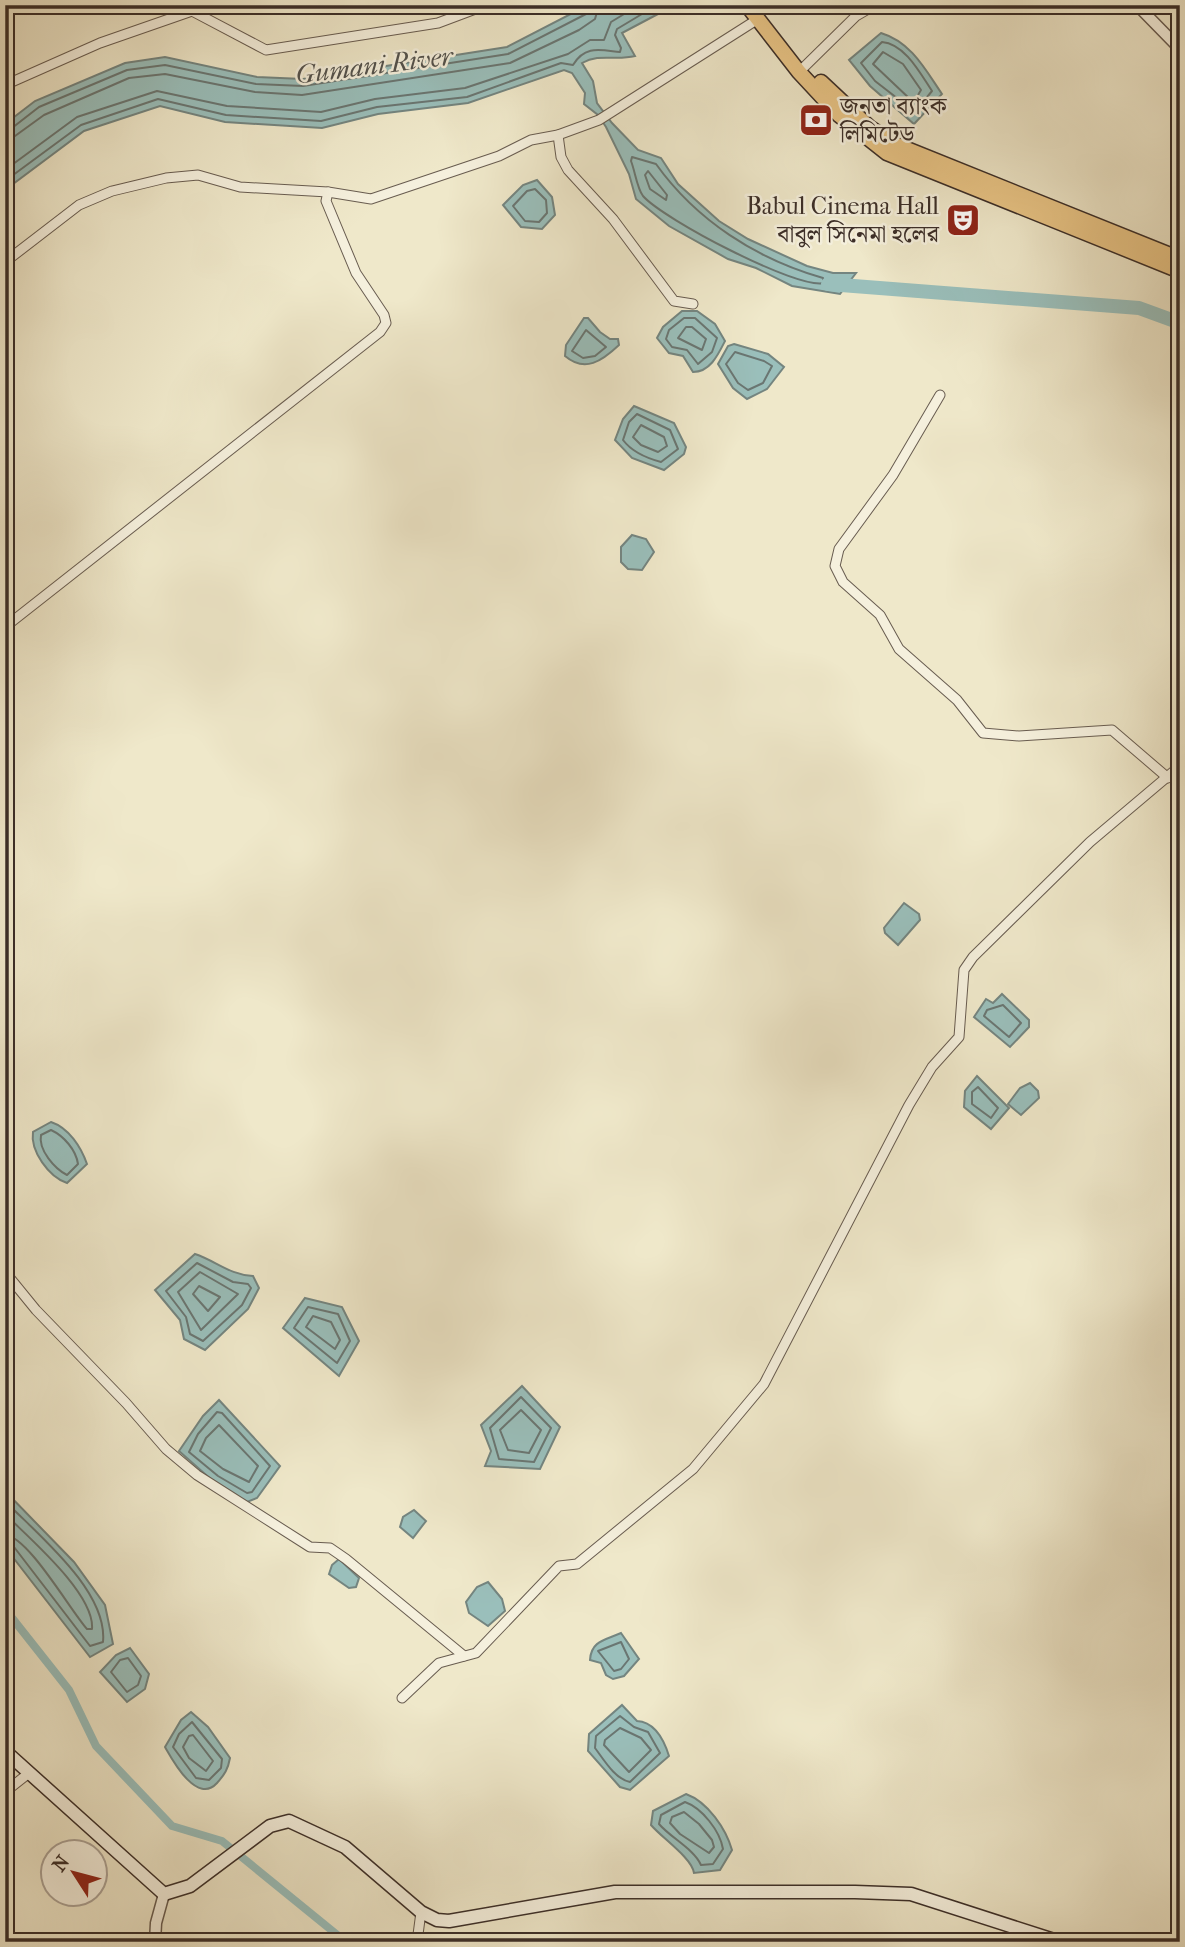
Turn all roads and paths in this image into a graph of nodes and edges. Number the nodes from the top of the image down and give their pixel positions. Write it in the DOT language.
graph roads {
  1 [pos="486,5"];
  2 [pos="747,5"];
  3 [pos="874,5"];
  4 [pos="1137,5"];
  5 [pos="758,19"];
  6 [pos="1180,49"];
  7 [pos="802,70"];
  8 [pos="5,85"];
  9 [pos="558,135"];
  10 [pos="328,192"];
  11 [pos="1180,259"];
  12 [pos="5,262"];
  13 [pos="1180,271"];
  14 [pos="693,304"];
  15 [pos="940,395"];
  16 [pos="5,627"];
  17 [pos="1180,766"];
  18 [pos="1168,778"];
  19 [pos="5,1272"];
  20 [pos="464,1656"];
  21 [pos="402,1698"];
  22 [pos="5,1751"];
  23 [pos="29,1773"];
  24 [pos="5,1792"];
  25 [pos="164,1894"];
  26 [pos="421,1912"];
  27 [pos="155,1942"];
  28 [pos="417,1942"];
  29 [pos="1060,1942"];
  1 -- 8 [label="street"];
  2 -- 5 [label="main road"];
  3 -- 7 [label="street"];
  4 -- 6 [label="street"];
  5 -- 7 [label="main road"];
  5 -- 9 [label="street"];
  7 -- 11 [label="main road"];
  7 -- 13 [label="main road"];
  9 -- 10 [label="street"];
  9 -- 14 [label="street"];
  10 -- 12 [label="street"];
  10 -- 16 [label="street"];
  15 -- 18 [label="street"];
  17 -- 18 [label="street"];
  18 -- 20 [label="street"];
  19 -- 20 [label="street"];
  20 -- 21 [label="street"];
  22 -- 23 [label="main road"];
  23 -- 24 [label="street"];
  23 -- 25 [label="main road"];
  25 -- 26 [label="main road"];
  25 -- 27 [label="street"];
  26 -- 28 [label="street"];
  26 -- 29 [label="main road"];
}
